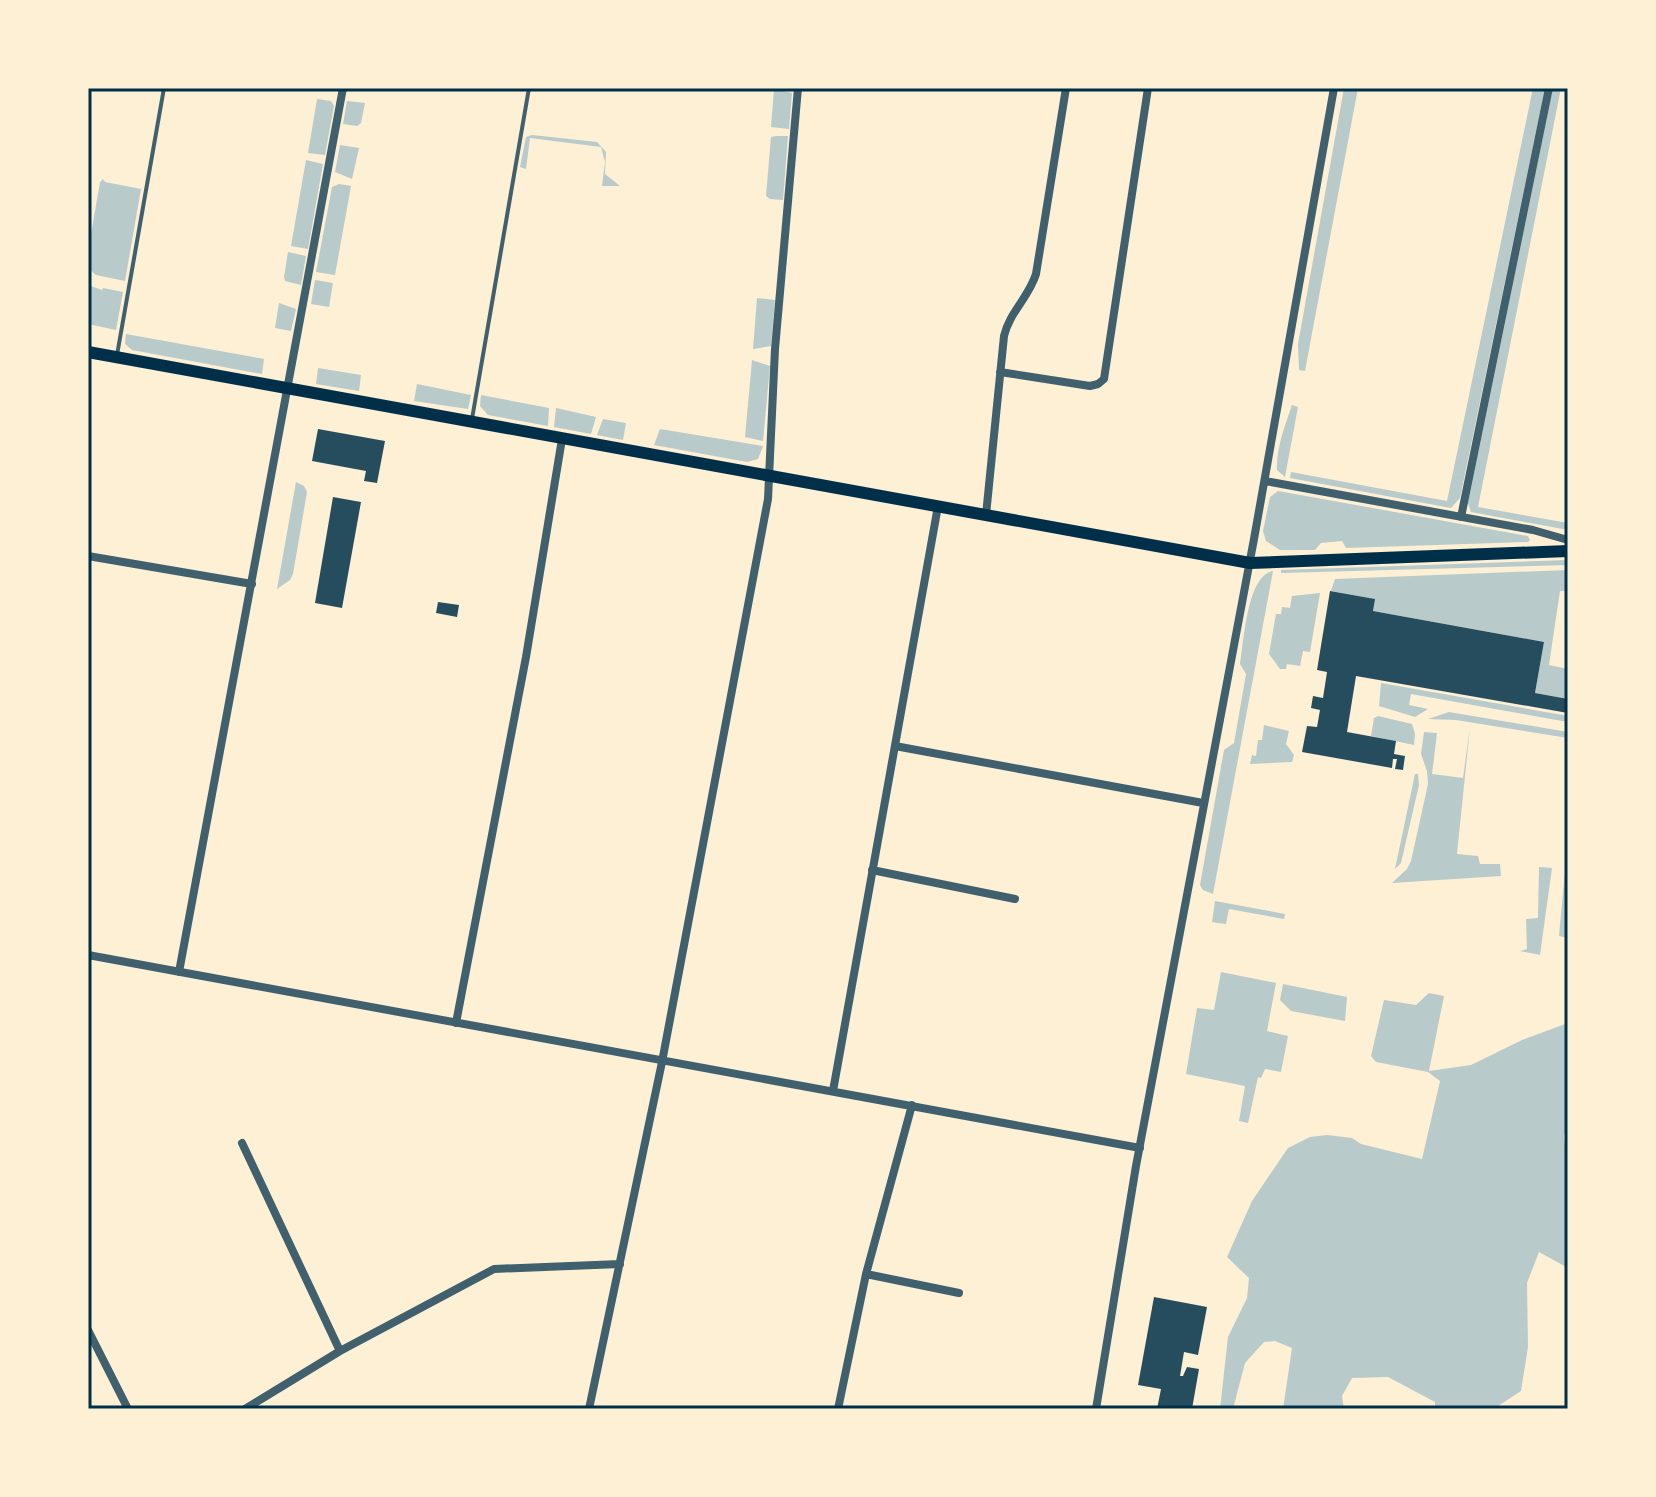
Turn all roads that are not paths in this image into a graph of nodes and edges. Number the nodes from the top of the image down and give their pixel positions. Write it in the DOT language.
graph roads {
  1 [pos="164,88"];
  2 [pos="343,88"];
  3 [pos="529,88"];
  4 [pos="798,88"];
  5 [pos="1066,88"];
  6 [pos="1148,88"];
  7 [pos="1334,88"];
  8 [pos="1549,88"];
  9 [pos="88,352"];
  10 [pos="117,357"];
  11 [pos="1000,372"];
  12 [pos="287,388"];
  13 [pos="471,422"];
  14 [pos="562,439"];
  15 [pos="769,475"];
  16 [pos="1265,481"];
  17 [pos="938,506"];
  18 [pos="986,515"];
  19 [pos="1461,517"];
  20 [pos="1568,540"];
  21 [pos="1568,551"];
  22 [pos="88,556"];
  23 [pos="1250,563"];
  24 [pos="252,584"];
  25 [pos="895,746"];
  26 [pos="1203,803"];
  27 [pos="872,870"];
  28 [pos="1015,899"];
  29 [pos="88,955"];
  30 [pos="179,972"];
  31 [pos="456,1023"];
  32 [pos="662,1062"];
  33 [pos="833,1091"];
  34 [pos="912,1105"];
  35 [pos="242,1143"];
  36 [pos="1140,1148"];
  37 [pos="620,1264"];
  38 [pos="866,1274"];
  39 [pos="959,1293"];
  40 [pos="88,1330"];
  41 [pos="340,1351"];
  42 [pos="128,1409"];
  43 [pos="245,1409"];
  44 [pos="589,1409"];
  45 [pos="838,1409"];
  46 [pos="1096,1409"];
  1 -- 10 [label="lane"];
  2 -- 12 [label="street"];
  3 -- 13 [label="lane"];
  4 -- 15 [label="street"];
  5 -- 11 [label="street"];
  6 -- 11 [label="street"];
  7 -- 16 [label="street"];
  8 -- 19 [label="street"];
  9 -- 10 [label="main road"];
  10 -- 12 [label="main road"];
  11 -- 18 [label="street"];
  12 -- 13 [label="main road"];
  12 -- 24 [label="street"];
  13 -- 14 [label="main road"];
  14 -- 15 [label="main road"];
  14 -- 31 [label="street"];
  15 -- 17 [label="main road"];
  15 -- 32 [label="street"];
  16 -- 19 [label="street"];
  16 -- 23 [label="street"];
  17 -- 18 [label="main road"];
  17 -- 25 [label="street"];
  18 -- 23 [label="main road"];
  19 -- 20 [label="street"];
  21 -- 23 [label="main road"];
  22 -- 24 [label="street"];
  23 -- 26 [label="street"];
  24 -- 30 [label="street"];
  25 -- 26 [label="street"];
  25 -- 27 [label="street"];
  26 -- 36 [label="street"];
  27 -- 28 [label="street"];
  27 -- 33 [label="street"];
  29 -- 30 [label="street"];
  30 -- 31 [label="street"];
  31 -- 32 [label="street"];
  32 -- 33 [label="street"];
  32 -- 37 [label="street"];
  33 -- 34 [label="street"];
  34 -- 36 [label="street"];
  34 -- 38 [label="street"];
  35 -- 41 [label="street"];
  36 -- 46 [label="street"];
  37 -- 41 [label="street"];
  37 -- 44 [label="street"];
  38 -- 39 [label="street"];
  38 -- 45 [label="street"];
  40 -- 42 [label="street"];
  41 -- 43 [label="street"];
}
